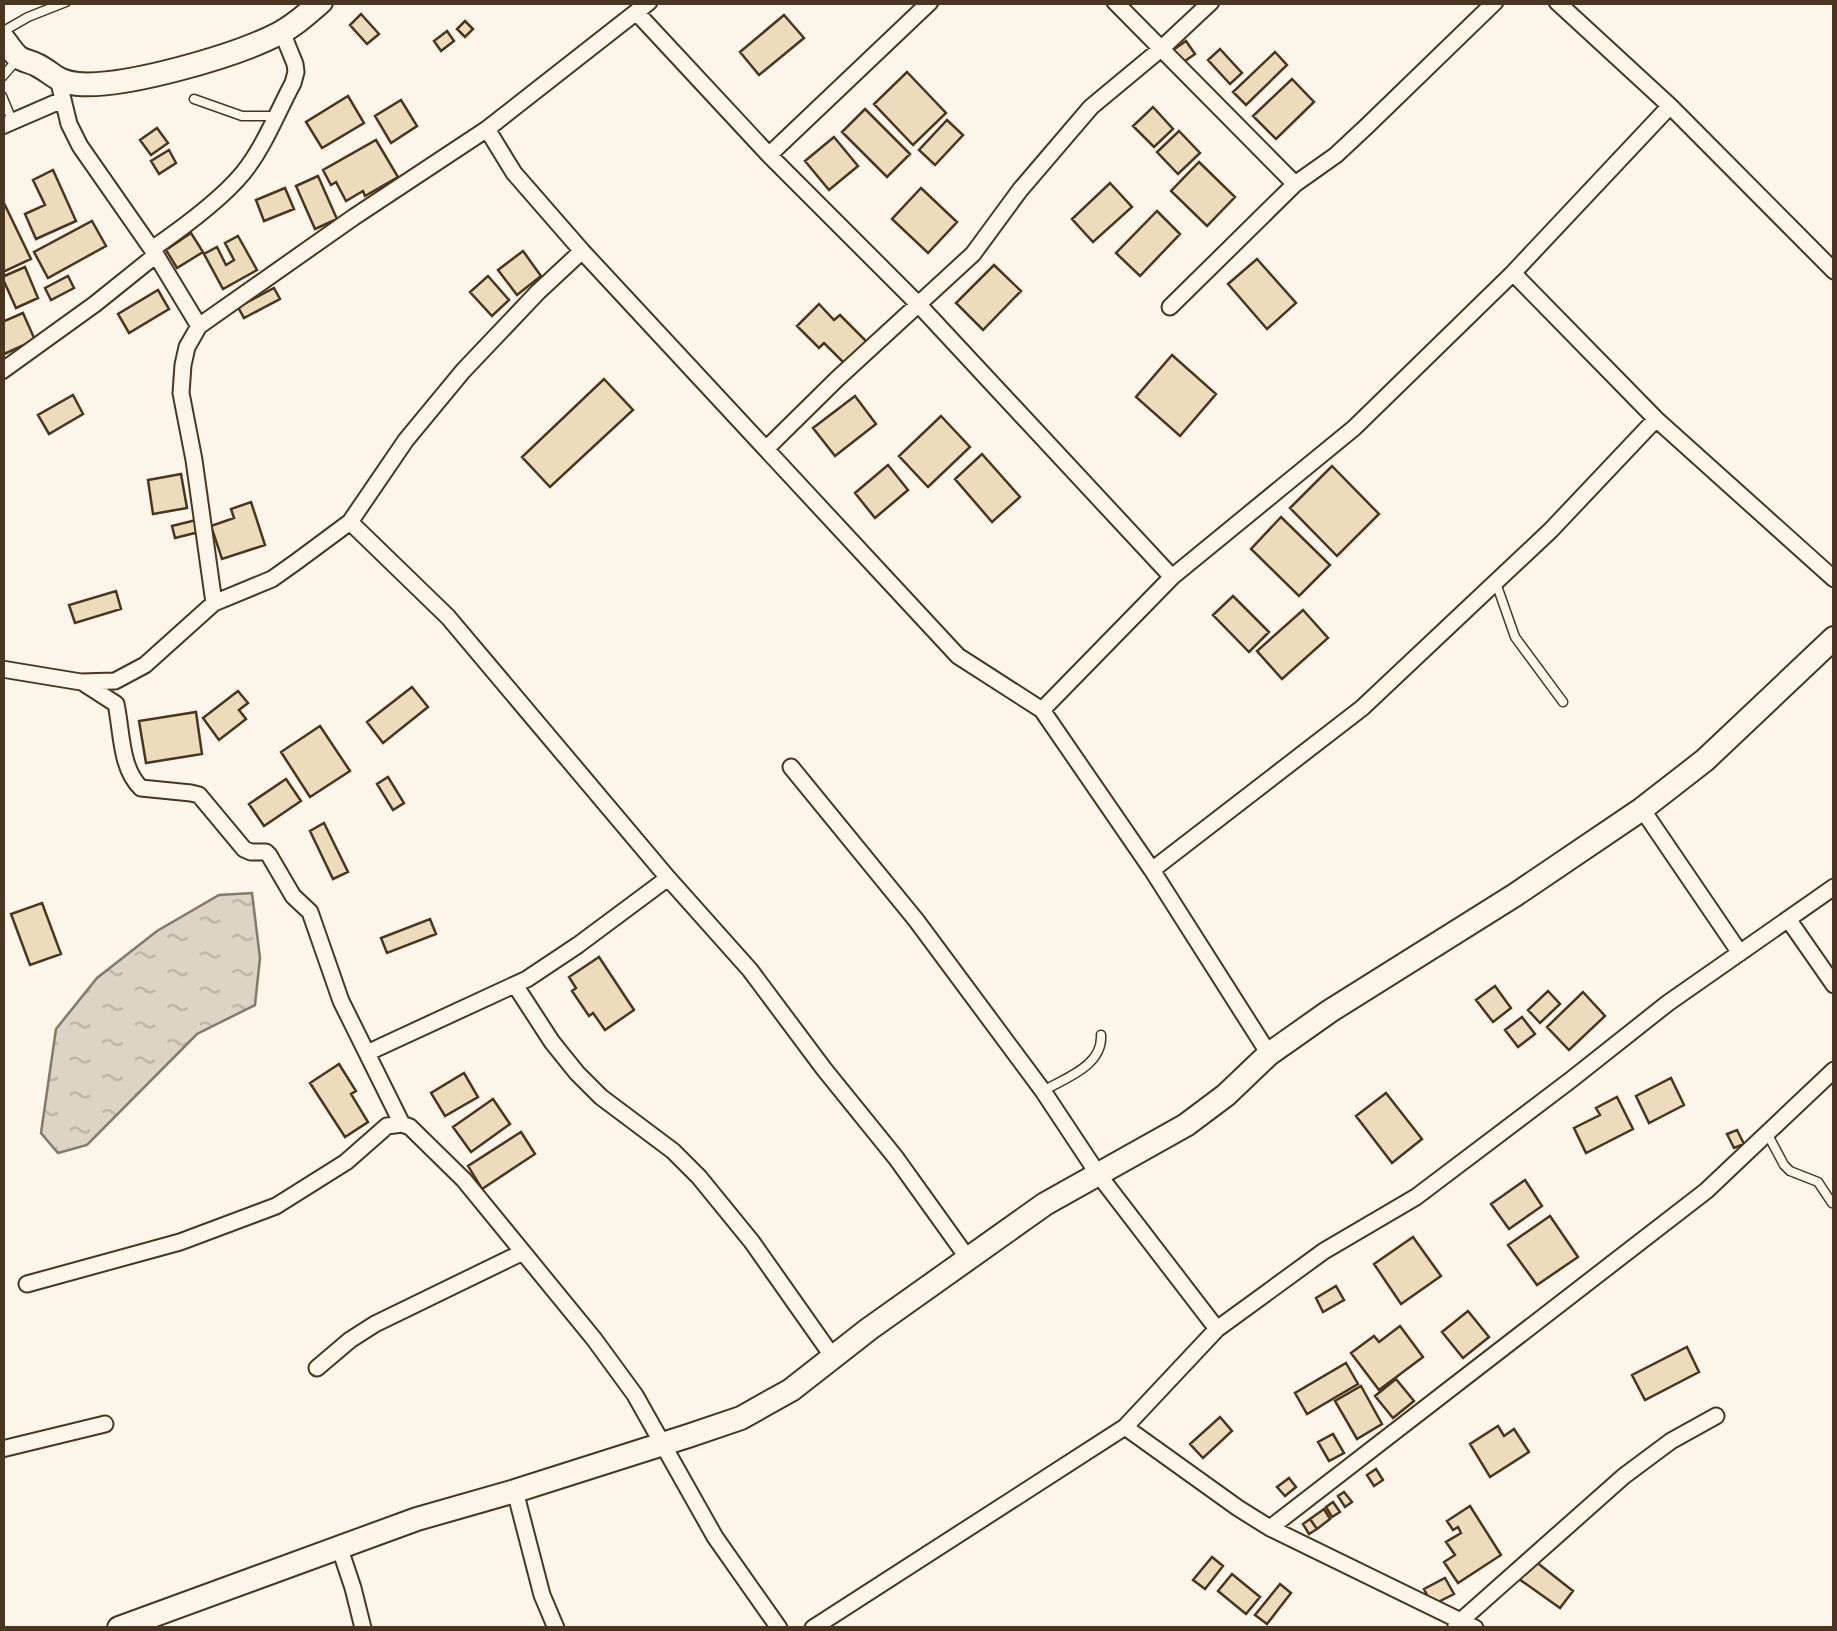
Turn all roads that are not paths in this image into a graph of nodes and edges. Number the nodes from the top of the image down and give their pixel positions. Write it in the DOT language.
graph roads {
  1 [pos="66,2"];
  2 [pos="321,2"];
  3 [pos="930,2"];
  4 [pos="1116,2"];
  5 [pos="1211,2"];
  6 [pos="1495,2"];
  7 [pos="1557,2"];
  8 [pos="639,6"];
  9 [pos="293,18"];
  10 [pos="2,34"];
  11 [pos="1162,48"];
  12 [pos="19,58"];
  13 [pos="2,77"];
  14 [pos="60,90"];
  15 [pos="2,96"];
  16 [pos="194,99"];
  17 [pos="1670,106"];
  18 [pos="275,116"];
  19 [pos="7,123"];
  20 [pos="487,130"];
  21 [pos="770,155"];
  22 [pos="1295,184"];
  23 [pos="154,252"];
  24 [pos="582,252"];
  25 [pos="1834,269"];
  26 [pos="1512,274"];
  27 [pos="919,305"];
  28 [pos="1170,307"];
  29 [pos="200,326"];
  30 [pos="2,370"];
  31 [pos="1656,419"];
  32 [pos="767,448"];
  33 [pos="350,522"];
  34 [pos="1172,577"];
  35 [pos="1834,579"];
  36 [pos="1496,583"];
  37 [pos="214,602"];
  38 [pos="1834,638"];
  39 [pos="2,670"];
  40 [pos="81,682"];
  41 [pos="1563,702"];
  42 [pos="1042,710"];
  43 [pos="791,767"];
  44 [pos="1642,810"];
  45 [pos="1152,870"];
  46 [pos="668,878"];
  47 [pos="1834,887"];
  48 [pos="1788,919"];
  49 [pos="1740,952"];
  50 [pos="515,984"];
  51 [pos="1834,985"];
  52 [pos="1101,1036"];
  53 [pos="367,1053"];
  54 [pos="1269,1054"];
  55 [pos="1834,1070"];
  56 [pos="1043,1091"];
  57 [pos="402,1124"];
  58 [pos="1768,1135"];
  59 [pos="1098,1174"];
  60 [pos="1832,1203"];
  61 [pos="524,1252"];
  62 [pos="967,1257"];
  63 [pos="26,1284"];
  64 [pos="1217,1328"];
  65 [pos="833,1357"];
  66 [pos="317,1368"];
  67 [pos="1716,1416"];
  68 [pos="105,1424"];
  69 [pos="1125,1427"];
  70 [pos="663,1444"];
  71 [pos="2,1448"];
  72 [pos="516,1491"];
  73 [pos="1270,1528"];
  74 [pos="340,1549"];
  75 [pos="1456,1624"];
  76 [pos="119,1628"];
  77 [pos="363,1628"];
  78 [pos="556,1628"];
  79 [pos="780,1628"];
  80 [pos="813,1628"];
  81 [pos="1475,1628"];
  1 -- 10 [label="lane"];
  2 -- 9 [label="street"];
  3 -- 21 [label="street"];
  4 -- 11 [label="street"];
  5 -- 11 [label="street"];
  6 -- 22 [label="street"];
  7 -- 17 [label="street"];
  8 -- 20 [label="street"];
  8 -- 21 [label="street"];
  9 -- 14 [label="street"];
  9 -- 18 [label="street"];
  10 -- 12 [label="street"];
  11 -- 22 [label="street"];
  11 -- 27 [label="street"];
  12 -- 13 [label="lane"];
  12 -- 14 [label="street"];
  14 -- 19 [label="street"];
  14 -- 23 [label="street"];
  15 -- 19 [label="lane"];
  16 -- 18 [label="lane"];
  17 -- 25 [label="street"];
  17 -- 26 [label="street"];
  18 -- 23 [label="street"];
  20 -- 24 [label="street"];
  20 -- 29 [label="street"];
  21 -- 27 [label="street"];
  22 -- 28 [label="street"];
  23 -- 29 [label="street"];
  23 -- 30 [label="street"];
  24 -- 32 [label="street"];
  24 -- 33 [label="street"];
  26 -- 31 [label="street"];
  26 -- 34 [label="street"];
  27 -- 32 [label="street"];
  27 -- 34 [label="street"];
  29 -- 37 [label="street"];
  31 -- 35 [label="street"];
  31 -- 36 [label="street"];
  32 -- 42 [label="street"];
  33 -- 37 [label="street"];
  33 -- 46 [label="street"];
  34 -- 42 [label="street"];
  36 -- 41 [label="lane"];
  36 -- 45 [label="street"];
  37 -- 40 [label="street"];
  38 -- 44 [label="street"];
  39 -- 40 [label="street"];
  40 -- 53 [label="street"];
  42 -- 45 [label="street"];
  43 -- 56 [label="street"];
  44 -- 49 [label="street"];
  44 -- 54 [label="street"];
  45 -- 54 [label="street"];
  46 -- 50 [label="street"];
  46 -- 62 [label="street"];
  47 -- 48 [label="street"];
  48 -- 49 [label="street"];
  48 -- 51 [label="street"];
  49 -- 64 [label="street"];
  50 -- 53 [label="street"];
  50 -- 65 [label="street"];
  52 -- 56 [label="lane"];
  53 -- 57 [label="street"];
  54 -- 59 [label="street"];
  55 -- 58 [label="street"];
  56 -- 59 [label="street"];
  57 -- 61 [label="street"];
  57 -- 63 [label="street"];
  58 -- 60 [label="lane"];
  58 -- 73 [label="street"];
  59 -- 62 [label="street"];
  59 -- 64 [label="street"];
  61 -- 66 [label="street"];
  61 -- 70 [label="street"];
  62 -- 65 [label="street"];
  64 -- 69 [label="street"];
  65 -- 70 [label="street"];
  67 -- 75 [label="street"];
  68 -- 71 [label="street"];
  69 -- 73 [label="street"];
  69 -- 80 [label="street"];
  70 -- 72 [label="street"];
  70 -- 79 [label="street"];
  72 -- 74 [label="street"];
  72 -- 78 [label="street"];
  73 -- 75 [label="street"];
  74 -- 76 [label="street"];
  74 -- 77 [label="street"];
  75 -- 81 [label="street"];
}
